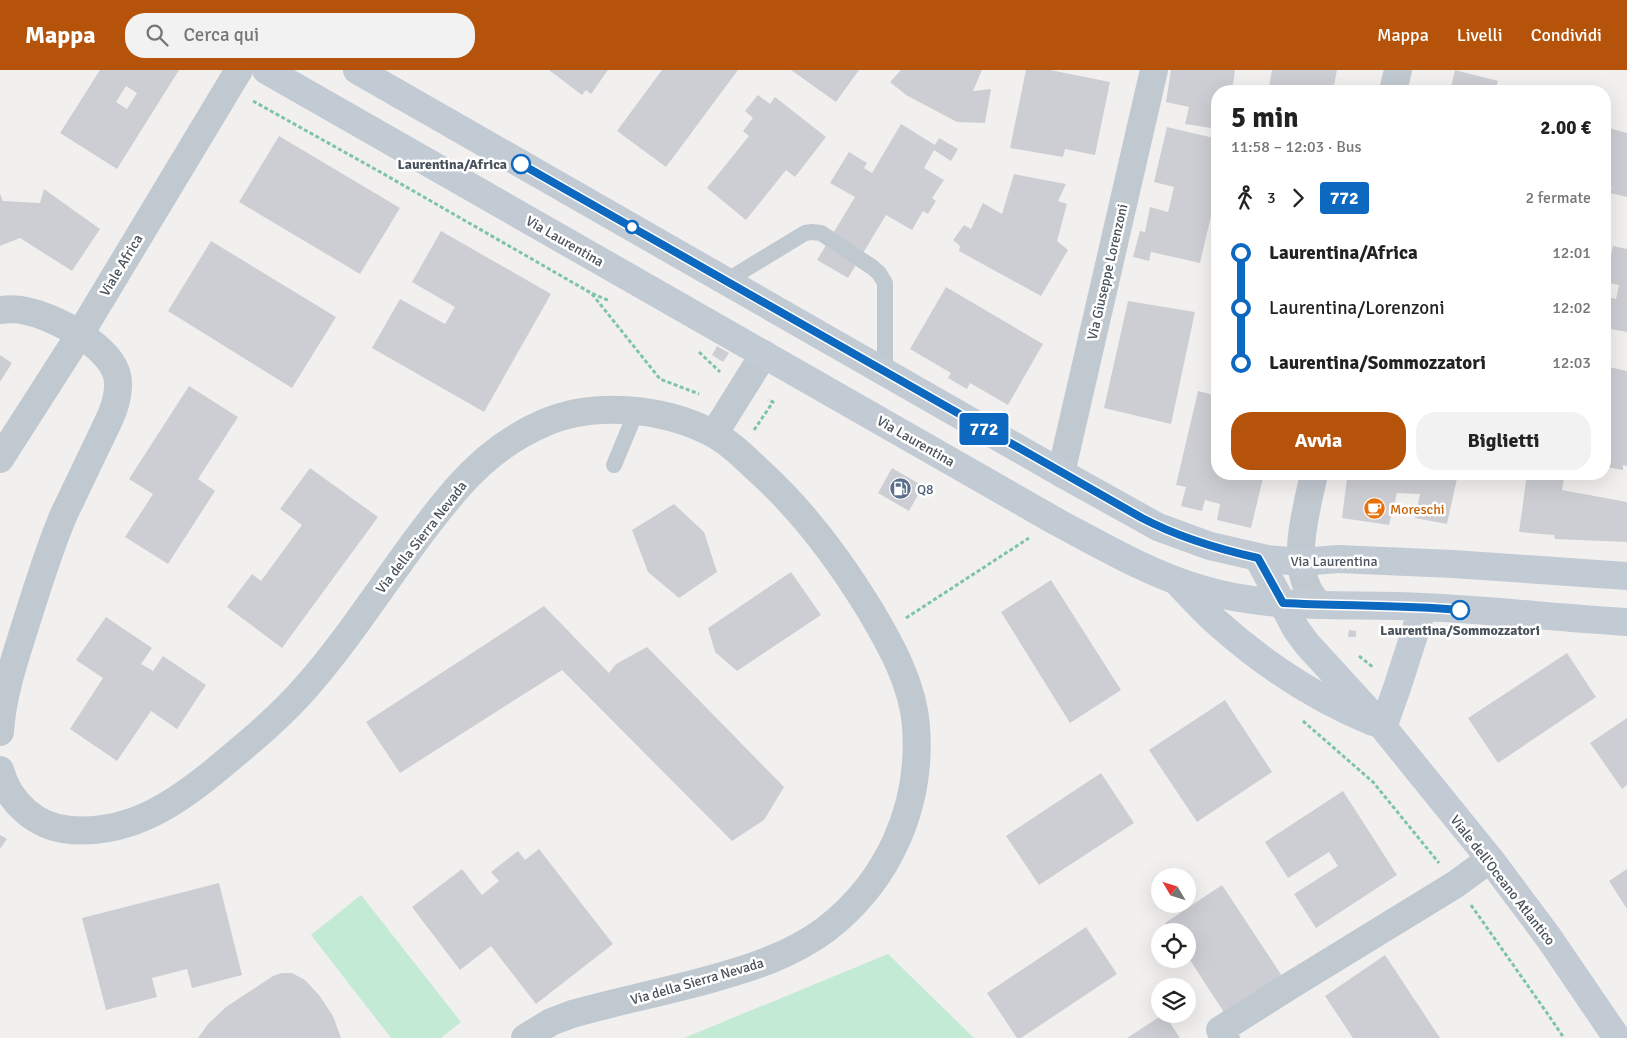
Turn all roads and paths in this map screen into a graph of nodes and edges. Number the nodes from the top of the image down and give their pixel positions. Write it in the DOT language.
graph roads {
  1 [pos="266,70"];
  2 [pos="357,70"];
  3 [pos="374,70"];
  4 [pos="1154,70"];
  5 [pos="1398,70"];
  6 [pos="234,79"];
  7 [pos="1394,85"];
  8 [pos="399,94"];
  9 [pos="726,281"];
  10 [pos="0,310"];
  11 [pos="80,334"];
  12 [pos="764,354"];
  13 [pos="885,372"];
  14 [pos="703,396"];
  15 [pos="763,397"];
  16 [pos="636,412"];
  17 [pos="753,432"];
  18 [pos="714,434"];
  19 [pos="0,458"];
  20 [pos="614,465"];
  21 [pos="1060,473"];
  22 [pos="1313,480"];
  23 [pos="1030,537"];
  24 [pos="1258,558"];
  25 [pos="1301,562"];
  26 [pos="1627,576"];
  27 [pos="1177,581"];
  28 [pos="1283,603"];
  29 [pos="1319,605"];
  30 [pos="1423,607"];
  31 [pos="901,610"];
  32 [pos="1627,622"];
  33 [pos="1299,718"];
  34 [pos="1383,727"];
  35 [pos="0,732"];
  36 [pos="0,770"];
  37 [pos="1490,859"];
  38 [pos="1456,884"];
  39 [pos="525,1038"];
  40 [pos="1226,1038"];
  41 [pos="1564,1038"];
  42 [pos="1616,1038"];
  1 -- 12 [label="main road, Via Laurentina"];
  2 -- 8 [label="main road, Via Laurentina"];
  3 -- 8 [label="main road"];
  4 -- 21 [label="street, Via Giuseppe Lorenzoni"];
  5 -- 7 [label="street"];
  6 -- 11 [label="street, Viale Africa"];
  6 -- 14 [label="path"];
  8 -- 9 [label="main road, Via Laurentina"];
  9 -- 13 [label="main road, Via Laurentina"];
  9 -- 13 [label="lane"];
  10 -- 11 [label="street"];
  11 -- 19 [label="street, Viale Africa"];
  11 -- 35 [label="street"];
  12 -- 18 [label="street"];
  12 -- 27 [label="main road, Via Laurentina"];
  13 -- 21 [label="main road, Via Laurentina"];
  15 -- 17 [label="path"];
  16 -- 18 [label="street, Via della Sierra Nevada"];
  16 -- 20 [label="lane"];
  16 -- 36 [label="street, Via della Sierra Nevada"];
  18 -- 39 [label="street, Via della Sierra Nevada"];
  21 -- 24 [label="main road, Via Laurentina"];
  22 -- 25 [label="street"];
  23 -- 31 [label="path"];
  24 -- 25 [label="main road, Via Laurentina"];
  24 -- 28 [label="main road, Viale dell'Oceano Atlantico"];
  25 -- 26 [label="main road, Via Laurentina"];
  25 -- 29 [label="street"];
  27 -- 28 [label="main road, Via Laurentina"];
  27 -- 34 [label="main road, Viale dell'Oceano Atlantico"];
  28 -- 29 [label="main road, Via Laurentina"];
  28 -- 34 [label="main road, Viale dell'Oceano Atlantico"];
  29 -- 30 [label="main road, Via Laurentina"];
  30 -- 32 [label="main road, Via Laurentina"];
  30 -- 34 [label="main road"];
  33 -- 38 [label="path"];
  34 -- 37 [label="main road, Viale dell'Oceano Atlantico"];
  37 -- 38 [label="street"];
  37 -- 42 [label="main road, Viale dell'Oceano Atlantico"];
  38 -- 40 [label="street"];
  38 -- 41 [label="path"];
}
